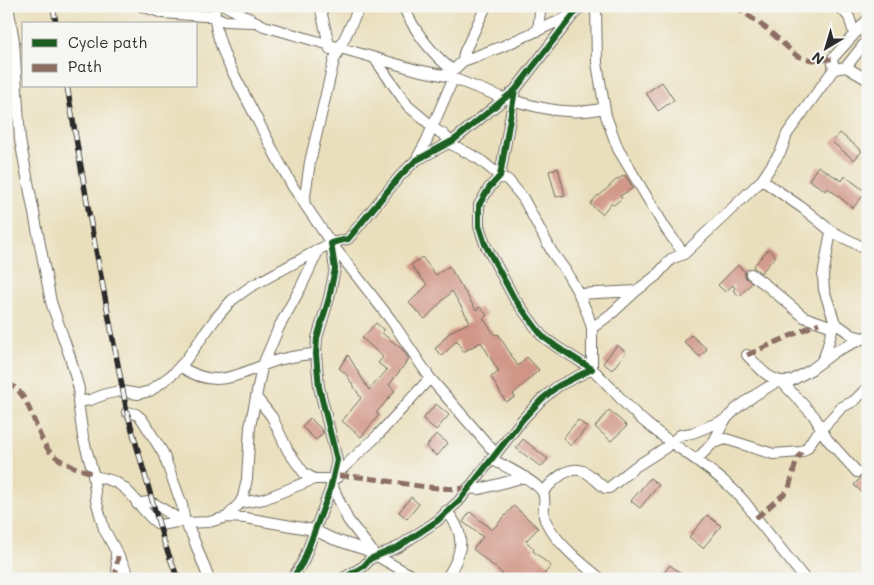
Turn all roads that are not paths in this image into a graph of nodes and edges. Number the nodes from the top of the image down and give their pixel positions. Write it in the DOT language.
graph roads {
  1 [pos="8,6"];
  2 [pos="141,6"];
  3 [pos="226,6"];
  4 [pos="320,6"];
  5 [pos="360,6"];
  6 [pos="403,6"];
  7 [pos="486,6"];
  8 [pos="539,6"];
  9 [pos="582,6"];
  10 [pos="596,6"];
  11 [pos="839,6"];
  12 [pos="215,11"];
  13 [pos="573,15"];
  14 [pos="868,19"];
  15 [pos="256,22"];
  16 [pos="538,31"];
  17 [pos="854,33"];
  18 [pos="868,39"];
  19 [pos="328,44"];
  20 [pos="341,48"];
  21 [pos="375,58"];
  22 [pos="334,60"];
  23 [pos="463,61"];
  24 [pos="846,67"];
  25 [pos="834,69"];
  26 [pos="451,75"];
  27 [pos="868,80"];
  28 [pos="511,96"];
  29 [pos="604,108"];
  30 [pos="432,127"];
  31 [pos="450,143"];
  32 [pos="415,161"];
  33 [pos="500,176"];
  34 [pos="762,180"];
  35 [pos="304,203"];
  36 [pos="831,231"];
  37 [pos="331,243"];
  38 [pos="319,249"];
  39 [pos="868,250"];
  40 [pos="684,254"];
  41 [pos="751,274"];
  42 [pos="636,291"];
  43 [pos="579,294"];
  44 [pos="834,325"];
  45 [pos="592,328"];
  46 [pos="865,337"];
  47 [pos="316,354"];
  48 [pos="747,354"];
  49 [pos="822,361"];
  50 [pos="180,366"];
  51 [pos="262,367"];
  52 [pos="592,369"];
  53 [pos="430,378"];
  54 [pos="781,381"];
  55 [pos="868,387"];
  56 [pos="256,397"];
  57 [pos="78,402"];
  58 [pos="127,412"];
  59 [pos="725,420"];
  60 [pos="822,428"];
  61 [pos="670,442"];
  62 [pos="713,443"];
  63 [pos="493,456"];
  64 [pos="696,460"];
  65 [pos="857,472"];
  66 [pos="93,476"];
  67 [pos="525,477"];
  68 [pos="314,479"];
  69 [pos="332,480"];
  70 [pos="468,488"];
  71 [pos="543,492"];
  72 [pos="240,503"];
  73 [pos="137,504"];
  74 [pos="446,511"];
  75 [pos="227,517"];
  76 [pos="184,522"];
  77 [pos="314,530"];
  78 [pos="116,552"];
  79 [pos="376,556"];
  80 [pos="118,579"];
  81 [pos="131,579"];
  82 [pos="209,579"];
  83 [pos="292,579"];
  84 [pos="342,579"];
  85 [pos="418,579"];
  86 [pos="446,579"];
  87 [pos="601,579"];
  88 [pos="805,579"];
  1 -- 57 [label="street"];
  2 -- 12 [label="street"];
  3 -- 15 [label="street"];
  4 -- 19 [label="street"];
  5 -- 20 [label="street"];
  6 -- 26 [label="street"];
  7 -- 23 [label="street"];
  8 -- 16 [label="street"];
  9 -- 13 [label="street"];
  10 -- 29 [label="street"];
  11 -- 17 [label="street"];
  12 -- 15 [label="street"];
  12 -- 35 [label="street"];
  13 -- 16 [label="street"];
  13 -- 28 [label="street"];
  14 -- 17 [label="street"];
  15 -- 19 [label="street"];
  16 -- 23 [label="street"];
  17 -- 25 [label="street"];
  18 -- 24 [label="street"];
  19 -- 20 [label="street"];
  19 -- 22 [label="street"];
  20 -- 21 [label="street"];
  20 -- 22 [label="street"];
  21 -- 26 [label="street"];
  21 -- 30 [label="street"];
  22 -- 35 [label="street"];
  23 -- 26 [label="street"];
  24 -- 25 [label="street"];
  24 -- 27 [label="street"];
  25 -- 34 [label="street"];
  26 -- 28 [label="street"];
  26 -- 30 [label="street"];
  28 -- 29 [label="street"];
  28 -- 31 [label="street"];
  28 -- 33 [label="street"];
  29 -- 40 [label="street"];
  30 -- 31 [label="street"];
  30 -- 32 [label="street"];
  31 -- 32 [label="street"];
  31 -- 33 [label="street"];
  32 -- 37 [label="street"];
  33 -- 43 [label="street"];
  33 -- 52 [label="street"];
  34 -- 36 [label="street"];
  34 -- 40 [label="street"];
  35 -- 37 [label="street"];
  36 -- 39 [label="street"];
  36 -- 44 [label="street"];
  37 -- 38 [label="street"];
  37 -- 47 [label="street"];
  37 -- 53 [label="street"];
  38 -- 50 [label="street"];
  38 -- 51 [label="street"];
  40 -- 42 [label="street"];
  41 -- 44 [label="street"];
  42 -- 43 [label="street"];
  42 -- 45 [label="street"];
  43 -- 45 [label="street"];
  44 -- 46 [label="street"];
  44 -- 49 [label="street"];
  45 -- 52 [label="street"];
  46 -- 49 [label="street"];
  47 -- 51 [label="street"];
  47 -- 69 [label="street"];
  48 -- 54 [label="street"];
  49 -- 54 [label="street"];
  50 -- 51 [label="street"];
  50 -- 57 [label="street"];
  51 -- 56 [label="street"];
  52 -- 61 [label="street"];
  52 -- 63 [label="street"];
  53 -- 63 [label="street"];
  53 -- 69 [label="street"];
  54 -- 59 [label="street"];
  54 -- 60 [label="street"];
  55 -- 60 [label="street"];
  56 -- 68 [label="street"];
  56 -- 72 [label="street"];
  57 -- 66 [label="street"];
  58 -- 76 [label="street"];
  59 -- 61 [label="street"];
  59 -- 62 [label="street"];
  60 -- 62 [label="street"];
  60 -- 65 [label="street"];
  61 -- 64 [label="street"];
  61 -- 71 [label="street"];
  62 -- 64 [label="street"];
  63 -- 67 [label="street"];
  63 -- 70 [label="street"];
  64 -- 88 [label="street"];
  66 -- 73 [label="street"];
  66 -- 78 [label="street"];
  67 -- 70 [label="street"];
  67 -- 71 [label="street"];
  68 -- 69 [label="street"];
  68 -- 72 [label="street"];
  69 -- 77 [label="street"];
  69 -- 79 [label="street"];
  70 -- 74 [label="street"];
  71 -- 87 [label="street"];
  72 -- 75 [label="street"];
  73 -- 76 [label="street"];
  73 -- 76 [label="street"];
  74 -- 79 [label="street"];
  74 -- 86 [label="street"];
  75 -- 76 [label="street"];
  75 -- 77 [label="street"];
  76 -- 82 [label="street"];
  77 -- 79 [label="street"];
  77 -- 83 [label="street"];
  78 -- 80 [label="street"];
  78 -- 81 [label="street"];
  79 -- 84 [label="street"];
  79 -- 85 [label="street"];
}
